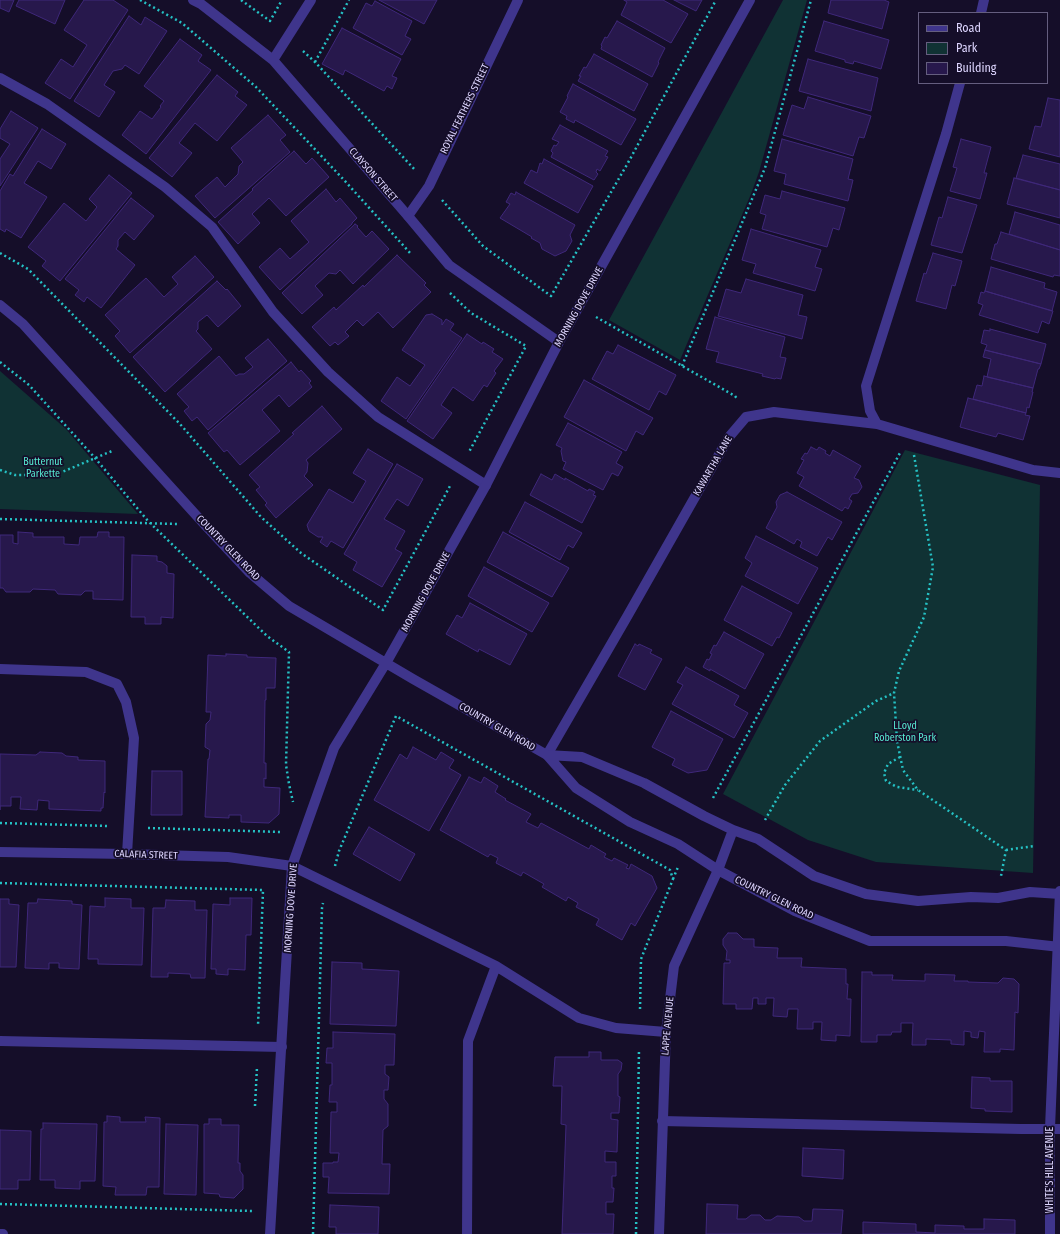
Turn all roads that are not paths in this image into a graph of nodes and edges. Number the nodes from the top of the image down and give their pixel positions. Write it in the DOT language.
graph roads {
  1 [pos="193,0"];
  2 [pos="311,0"];
  3 [pos="518,0"];
  4 [pos="750,0"];
  5 [pos="984,0"];
  6 [pos="981,12"];
  7 [pos="273,60"];
  8 [pos="0,78"];
  9 [pos="960,84"];
  10 [pos="408,216"];
  11 [pos="0,305"];
  12 [pos="559,342"];
  13 [pos="877,424"];
  14 [pos="1060,473"];
  15 [pos="486,485"];
  16 [pos="386,663"];
  17 [pos="0,669"];
  18 [pos="547,755"];
  19 [pos="733,830"];
  20 [pos="0,852"];
  21 [pos="127,854"];
  22 [pos="292,866"];
  23 [pos="718,870"];
  24 [pos="1060,891"];
  25 [pos="1060,894"];
  26 [pos="1059,947"];
  27 [pos="496,966"];
  28 [pos="666,1032"];
  29 [pos="0,1042"];
  30 [pos="282,1047"];
  31 [pos="662,1121"];
  32 [pos="1055,1129"];
  33 [pos="0,1234"];
  34 [pos="4,1234"];
  35 [pos="270,1234"];
  36 [pos="467,1234"];
  37 [pos="659,1234"];
  38 [pos="1050,1234"];
  1 -- 7 [label="street, CLAYSON STREET"];
  2 -- 7 [label="street"];
  3 -- 10 [label="street, ROYAL FEATHERS STREET"];
  4 -- 12 [label="street, MORNING DOVE DRIVE"];
  5 -- 6 [label="street"];
  7 -- 10 [label="street, CLAYSON STREET"];
  8 -- 15 [label="street"];
  9 -- 13 [label="street"];
  10 -- 12 [label="street, CLAYSON STREET"];
  11 -- 16 [label="street, COUNTRY GLEN ROAD"];
  12 -- 15 [label="street, MORNING DOVE DRIVE"];
  13 -- 14 [label="street"];
  13 -- 18 [label="street, KAWARTHA LANE"];
  15 -- 16 [label="street, MORNING DOVE DRIVE"];
  16 -- 18 [label="street, COUNTRY GLEN ROAD"];
  16 -- 22 [label="street, MORNING DOVE DRIVE"];
  17 -- 21 [label="street"];
  18 -- 19 [label="street, COUNTRY GLEN ROAD"];
  18 -- 23 [label="street, COUNTRY GLEN ROAD"];
  19 -- 23 [label="street, LAPPE AVENUE"];
  19 -- 25 [label="street, COUNTRY GLEN ROAD"];
  20 -- 21 [label="street, CALAFIA STREET"];
  21 -- 22 [label="street, CALAFIA STREET"];
  22 -- 27 [label="street, CALAFIA STREET"];
  22 -- 30 [label="street, MORNING DOVE DRIVE"];
  23 -- 26 [label="street, COUNTRY GLEN ROAD"];
  23 -- 28 [label="street, LAPPE AVENUE"];
  24 -- 25 [label="street, WHITE'S HILL AVENUE"];
  25 -- 26 [label="street, WHITE'S HILL AVENUE"];
  26 -- 32 [label="street, WHITE'S HILL AVENUE"];
  27 -- 28 [label="street, CALAFIA STREET"];
  27 -- 36 [label="street"];
  28 -- 31 [label="street, LAPPE AVENUE"];
  29 -- 30 [label="street"];
  30 -- 35 [label="street, MORNING DOVE DRIVE"];
  31 -- 32 [label="street"];
  31 -- 37 [label="street, LAPPE AVENUE"];
  32 -- 38 [label="street, WHITE'S HILL AVENUE"];
  33 -- 34 [label="street"];
}
